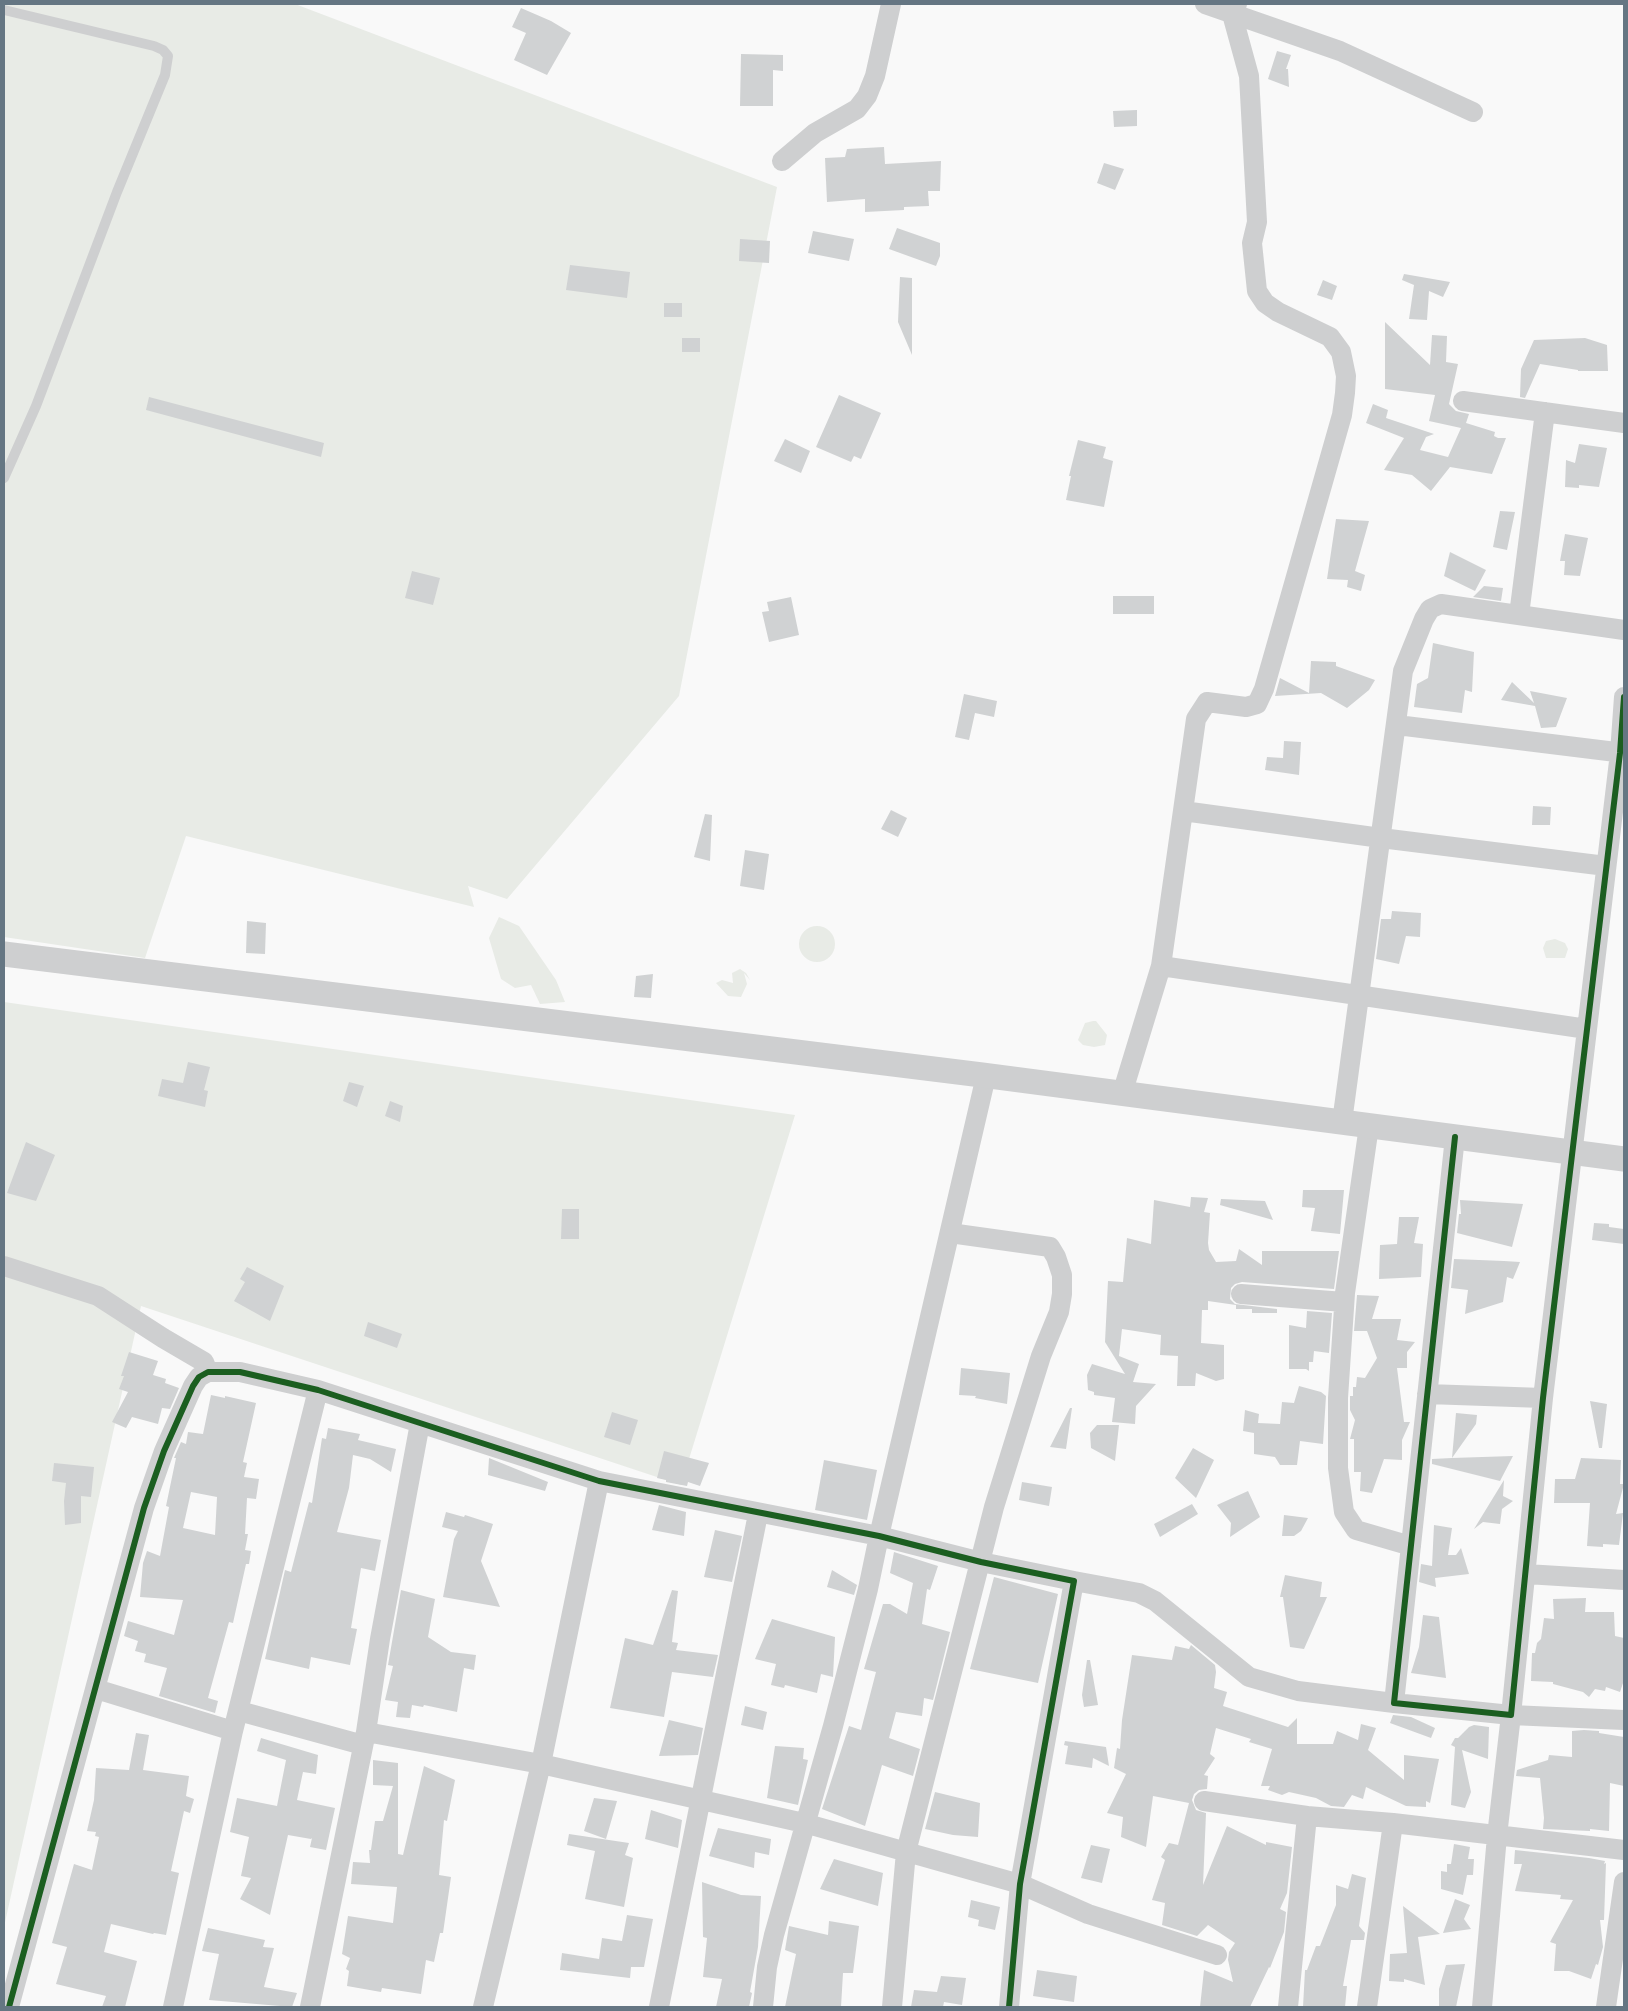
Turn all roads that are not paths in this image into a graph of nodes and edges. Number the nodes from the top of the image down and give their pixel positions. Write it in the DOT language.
graph roads {
  1 [pos="892,4"];
  2 [pos="1205,4"];
  3 [pos="1234,9"];
  4 [pos="4,10"];
  5 [pos="1473,112"];
  6 [pos="782,161"];
  7 [pos="1463,401"];
  8 [pos="1545,412"];
  9 [pos="1624,423"];
  10 [pos="4,478"];
  11 [pos="1519,615"];
  12 [pos="1624,630"];
  13 [pos="1624,697"];
  14 [pos="1396,725"];
  15 [pos="1622,753"];
  16 [pos="1183,811"];
  17 [pos="1381,838"];
  18 [pos="1606,866"];
  19 [pos="4,954"];
  20 [pos="1161,966"];
  21 [pos="1359,995"];
  22 [pos="1587,1029"];
  23 [pos="986,1076"];
  24 [pos="1122,1094"];
  25 [pos="1342,1122"];
  26 [pos="1369,1126"];
  27 [pos="1455,1137"];
  28 [pos="1572,1152"];
  29 [pos="1624,1159"];
  30 [pos="950,1233"];
  31 [pos="4,1266"];
  32 [pos="1240,1294"];
  33 [pos="1344,1302"];
  34 [pos="208,1372"];
  35 [pos="318,1390"];
  36 [pos="1427,1394"];
  37 [pos="1543,1398"];
  38 [pos="420,1423"];
  39 [pos="599,1481"];
  40 [pos="758,1514"];
  41 [pos="879,1536"];
  42 [pos="1411,1546"];
  43 [pos="981,1562"];
  44 [pos="1526,1574"];
  45 [pos="1624,1580"];
  46 [pos="1074,1581"];
  47 [pos="96,1689"];
  48 [pos="1394,1703"];
  49 [pos="239,1710"];
  50 [pos="1512,1715"];
  51 [pos="1624,1720"];
  52 [pos="233,1731"];
  53 [pos="364,1738"];
  54 [pos="541,1764"];
  55 [pos="700,1800"];
  56 [pos="1204,1801"];
  57 [pos="1307,1816"];
  58 [pos="804,1823"];
  59 [pos="1393,1823"];
  60 [pos="1497,1836"];
  61 [pos="1624,1850"];
  62 [pos="906,1852"];
  63 [pos="1624,1882"];
  64 [pos="1020,1884"];
  65 [pos="1217,1955"];
  66 [pos="9,2007"];
  67 [pos="173,2007"];
  68 [pos="310,2007"];
  69 [pos="483,2007"];
  70 [pos="659,2007"];
  71 [pos="763,2007"];
  72 [pos="892,2007"];
  73 [pos="1009,2007"];
  74 [pos="1288,2007"];
  75 [pos="1367,2007"];
  76 [pos="1482,2007"];
  77 [pos="1606,2007"];
  1 -- 6 [label="street"];
  2 -- 3 [label="street"];
  3 -- 5 [label="street"];
  3 -- 16 [label="street"];
  4 -- 10 [label="lane"];
  7 -- 8 [label="street"];
  8 -- 9 [label="street"];
  8 -- 11 [label="street"];
  11 -- 12 [label="street"];
  11 -- 14 [label="street"];
  13 -- 15 [label="street"];
  14 -- 15 [label="street"];
  14 -- 17 [label="street"];
  15 -- 18 [label="street"];
  16 -- 17 [label="street"];
  16 -- 20 [label="street"];
  17 -- 18 [label="street"];
  17 -- 21 [label="street"];
  18 -- 22 [label="street"];
  19 -- 23 [label="street"];
  20 -- 21 [label="street"];
  20 -- 24 [label="street"];
  21 -- 22 [label="street"];
  21 -- 25 [label="street"];
  22 -- 28 [label="street"];
  23 -- 24 [label="street"];
  23 -- 30 [label="street"];
  24 -- 25 [label="street"];
  25 -- 26 [label="street"];
  26 -- 27 [label="street"];
  26 -- 33 [label="street"];
  27 -- 28 [label="street"];
  27 -- 36 [label="street"];
  28 -- 29 [label="street"];
  28 -- 37 [label="street"];
  30 -- 41 [label="street"];
  30 -- 43 [label="street"];
  31 -- 34 [label="street"];
  32 -- 33 [label="street"];
  33 -- 42 [label="street"];
  34 -- 35 [label="street"];
  34 -- 47 [label="street"];
  35 -- 38 [label="street"];
  35 -- 49 [label="street"];
  36 -- 37 [label="street"];
  36 -- 42 [label="street"];
  37 -- 44 [label="street"];
  38 -- 39 [label="street"];
  38 -- 53 [label="street"];
  39 -- 40 [label="street"];
  39 -- 54 [label="street"];
  40 -- 41 [label="street"];
  40 -- 55 [label="street"];
  41 -- 43 [label="street"];
  41 -- 58 [label="street"];
  42 -- 48 [label="street"];
  43 -- 46 [label="street"];
  43 -- 62 [label="street"];
  44 -- 45 [label="street"];
  44 -- 50 [label="street"];
  46 -- 48 [label="street"];
  46 -- 64 [label="street"];
  47 -- 52 [label="street"];
  47 -- 66 [label="street"];
  48 -- 50 [label="street"];
  49 -- 52 [label="street"];
  49 -- 53 [label="street"];
  50 -- 51 [label="street"];
  50 -- 60 [label="street"];
  52 -- 67 [label="street"];
  53 -- 54 [label="street"];
  53 -- 68 [label="street"];
  54 -- 55 [label="street"];
  54 -- 69 [label="street"];
  55 -- 58 [label="street"];
  55 -- 70 [label="street"];
  56 -- 57 [label="street"];
  57 -- 59 [label="street"];
  57 -- 74 [label="street"];
  58 -- 62 [label="street"];
  58 -- 71 [label="street"];
  59 -- 60 [label="street"];
  59 -- 75 [label="street"];
  60 -- 61 [label="street"];
  60 -- 76 [label="street"];
  62 -- 64 [label="street"];
  62 -- 72 [label="street"];
  63 -- 77 [label="street"];
  64 -- 65 [label="street"];
  64 -- 73 [label="street"];
}
